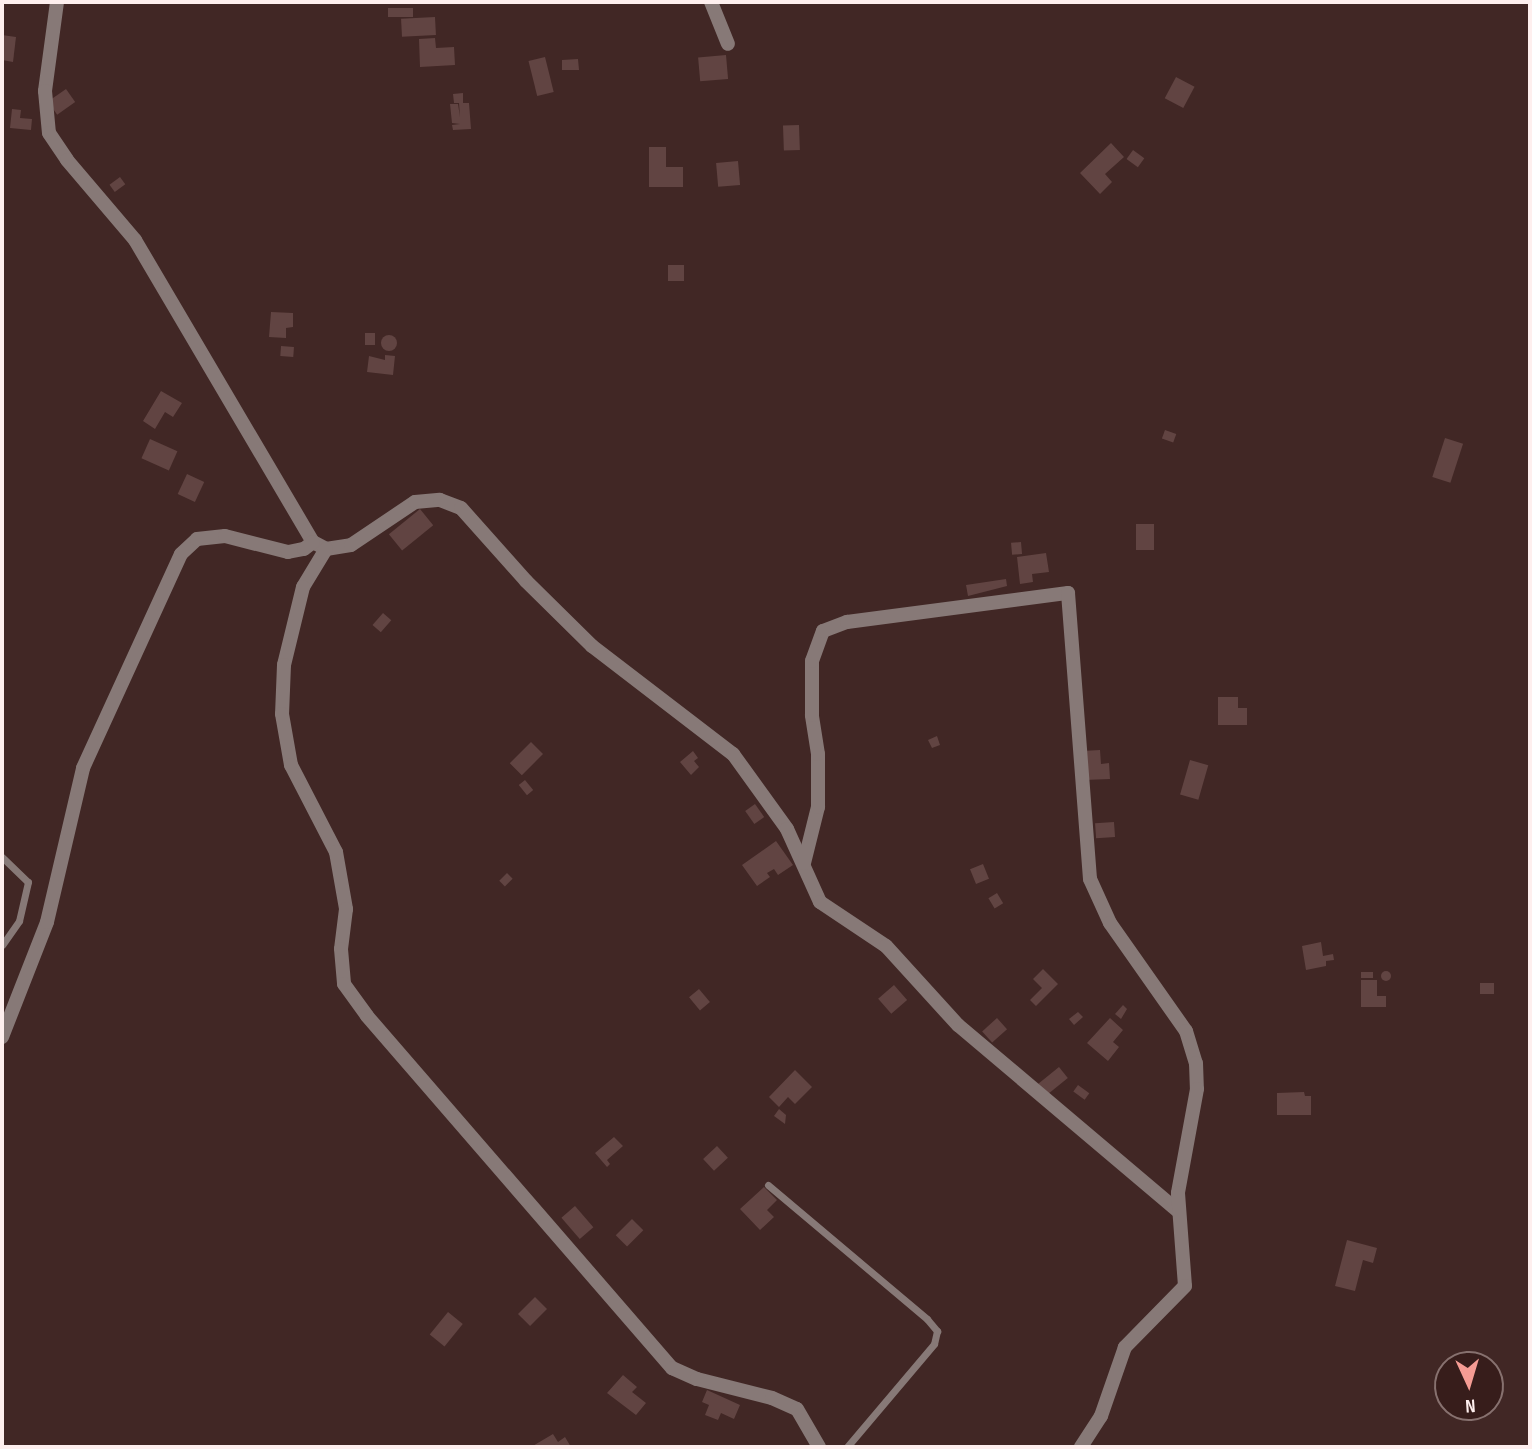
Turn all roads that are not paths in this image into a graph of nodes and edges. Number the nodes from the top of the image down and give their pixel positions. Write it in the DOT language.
graph roads {
  1 [pos="57,2"];
  2 [pos="711,2"];
  3 [pos="728,44"];
  4 [pos="319,545"];
  5 [pos="2,857"];
  6 [pos="804,863"];
  7 [pos="2,945"];
  8 [pos="2,1037"];
  9 [pos="768,1185"];
  10 [pos="1179,1212"];
  11 [pos="819,1447"];
  12 [pos="847,1447"];
  13 [pos="1081,1447"];
  1 -- 4 [label="street"];
  2 -- 3 [label="street"];
  4 -- 6 [label="street"];
  4 -- 8 [label="street"];
  4 -- 11 [label="street"];
  5 -- 7 [label="lane"];
  6 -- 10 [label="street"];
  6 -- 10 [label="street"];
  9 -- 12 [label="lane"];
  10 -- 13 [label="street"];
}
